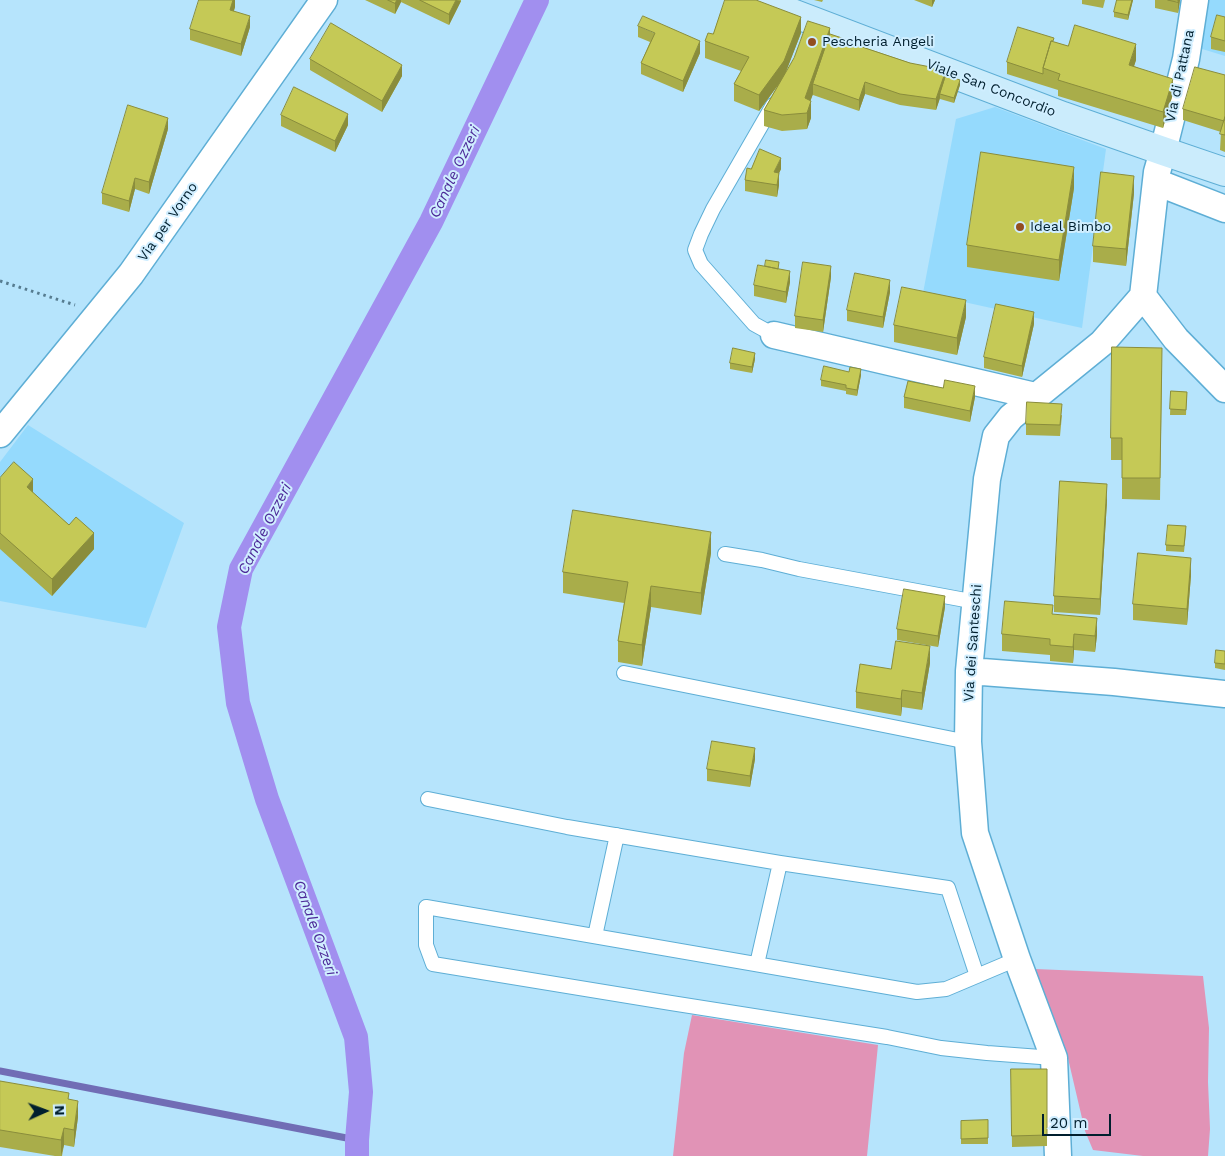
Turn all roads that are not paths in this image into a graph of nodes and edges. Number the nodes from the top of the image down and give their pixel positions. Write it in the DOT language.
graph roads {
  1 [pos="324,0"];
  2 [pos="760,0"];
  3 [pos="1196,0"];
  4 [pos="780,92"];
  5 [pos="1163,152"];
  6 [pos="1225,172"];
  7 [pos="1156,182"];
  8 [pos="1225,209"];
  9 [pos="1143,296"];
  10 [pos="774,335"];
  11 [pos="1225,388"];
  12 [pos="1035,396"];
  13 [pos="0,434"];
  14 [pos="725,554"];
  15 [pos="976,602"];
  16 [pos="969,671"];
  17 [pos="624,673"];
  18 [pos="1225,694"];
  19 [pos="968,742"];
  20 [pos="428,799"];
  21 [pos="616,835"];
  22 [pos="780,863"];
  23 [pos="595,936"];
  24 [pos="1017,959"];
  25 [pos="758,964"];
  26 [pos="977,976"];
  27 [pos="1054,1058"];
  28 [pos="1058,1156"];
  1 -- 13 [label="street, Via per Vorno"];
  2 -- 5 [label="main road, Viale San Concordio"];
  3 -- 5 [label="street, Via di Pattana"];
  4 -- 10 [label="lane"];
  5 -- 6 [label="main road, Viale San Concordio"];
  5 -- 7 [label="street"];
  7 -- 8 [label="street"];
  7 -- 9 [label="street"];
  9 -- 11 [label="street"];
  9 -- 12 [label="street, Via dei Santeschi"];
  10 -- 12 [label="street"];
  12 -- 15 [label="street, Via dei Santeschi"];
  14 -- 15 [label="lane"];
  15 -- 16 [label="street, Via dei Santeschi"];
  16 -- 18 [label="street"];
  16 -- 19 [label="street, Via dei Santeschi"];
  17 -- 19 [label="lane"];
  19 -- 24 [label="street, Via dei Santeschi"];
  20 -- 21 [label="lane"];
  21 -- 22 [label="lane"];
  21 -- 23 [label="lane"];
  22 -- 25 [label="lane"];
  22 -- 26 [label="lane"];
  23 -- 25 [label="lane"];
  23 -- 27 [label="lane"];
  24 -- 26 [label="lane"];
  24 -- 27 [label="street, Via dei Santeschi"];
  25 -- 26 [label="lane"];
  27 -- 28 [label="street, Via dei Santeschi"];
}
